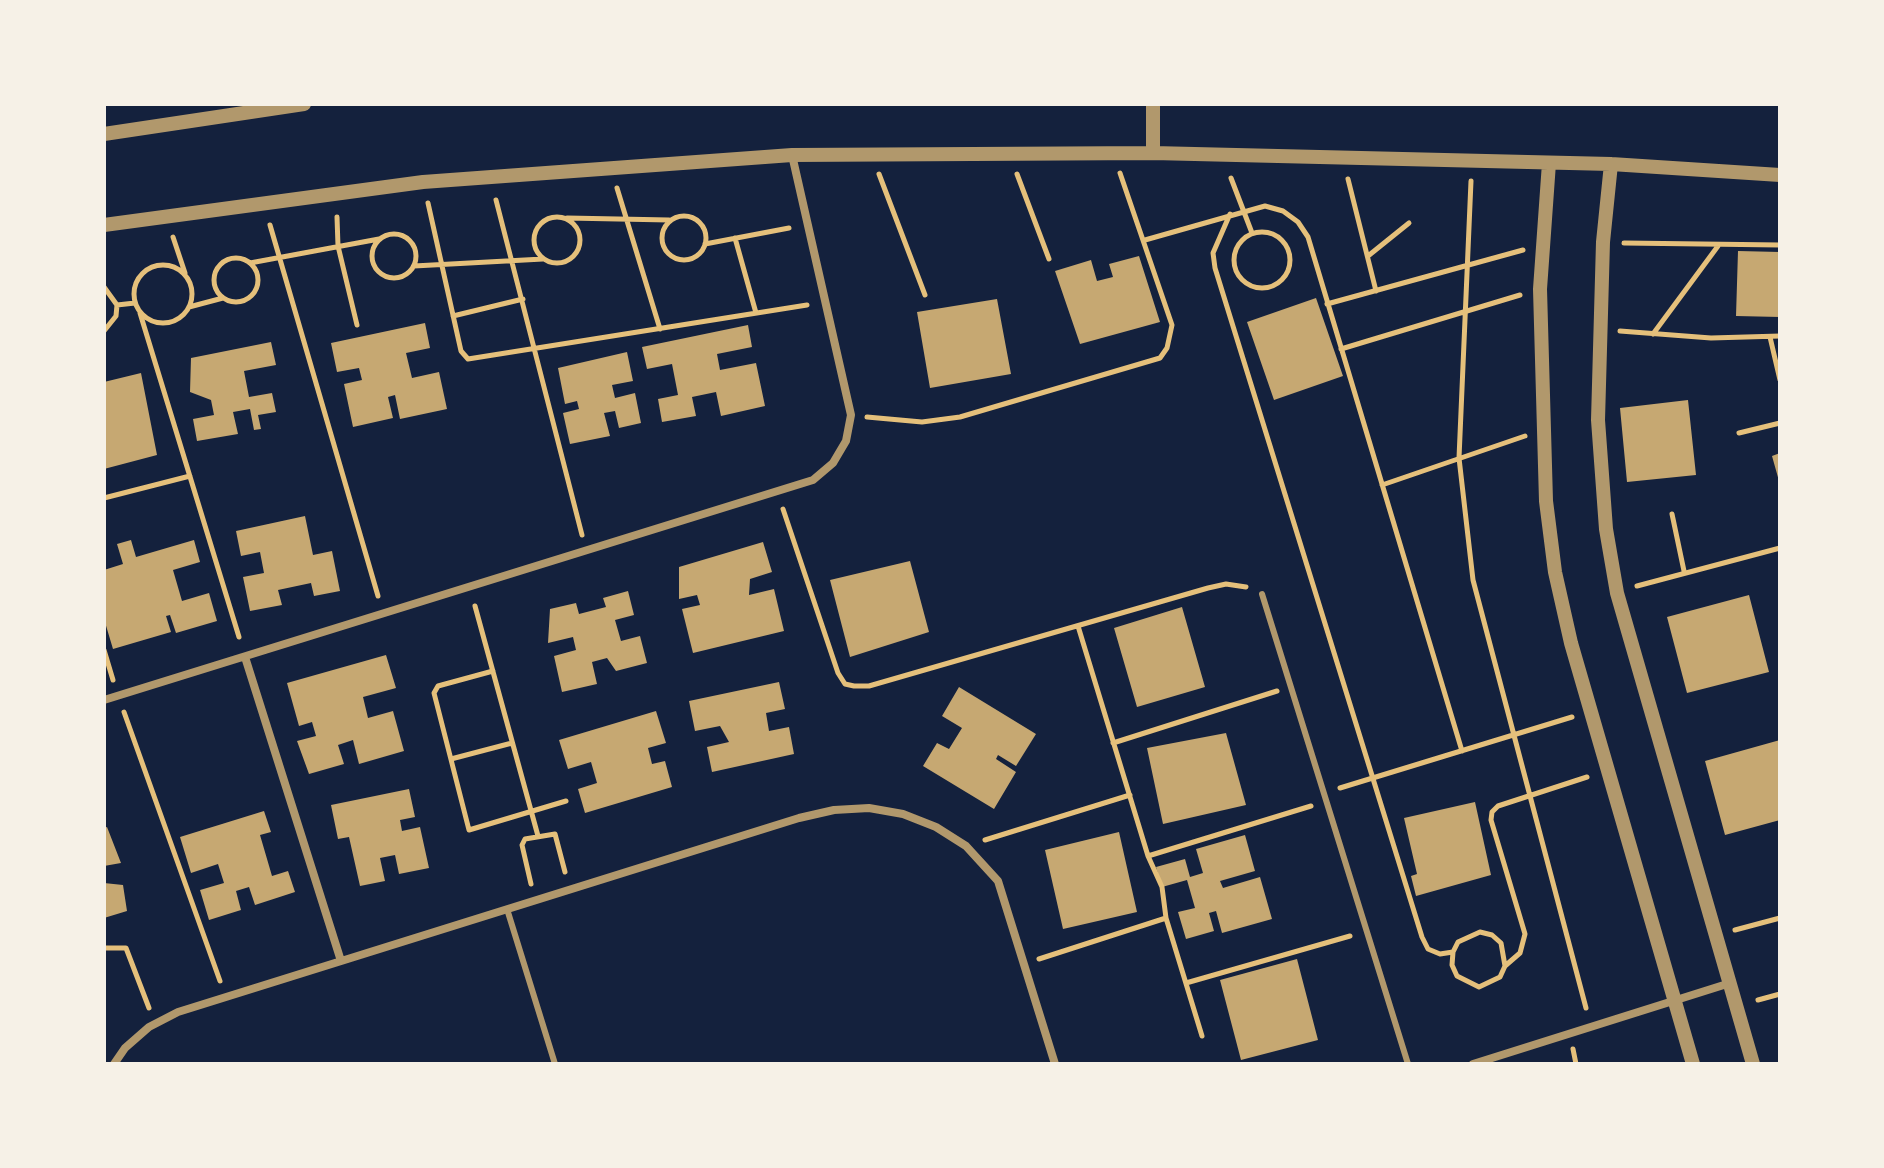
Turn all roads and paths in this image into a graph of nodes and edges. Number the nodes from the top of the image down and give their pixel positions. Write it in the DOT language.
graph roads {
  1 [pos="304,104"];
  2 [pos="1153,104"];
  3 [pos="104,134"];
  4 [pos="1113,153"];
  5 [pos="1153,153"];
  6 [pos="871,154"];
  7 [pos="1010,154"];
  8 [pos="792,155"];
  9 [pos="1222,155"];
  10 [pos="1342,157"];
  11 [pos="1472,160"];
  12 [pos="1549,163"];
  13 [pos="1611,164"];
  14 [pos="609,166"];
  15 [pos="1780,175"];
  16 [pos="489,176"];
  17 [pos="423,182"];
  18 [pos="336,192"];
  19 [pos="262,202"];
  20 [pos="1243,209"];
  21 [pos="1230,214"];
  22 [pos="166,215"];
  23 [pos="561,218"];
  24 [pos="628,219"];
  25 [pos="670,220"];
  26 [pos="1409,223"];
  27 [pos="810,224"];
  28 [pos="104,225"];
  29 [pos="1252,233"];
  30 [pos="381,238"];
  31 [pos="735,238"];
  32 [pos="1145,240"];
  33 [pos="1603,242"];
  34 [pos="705,244"];
  35 [pos="1541,245"];
  36 [pos="1719,245"];
  37 [pos="1780,245"];
  38 [pos="338,246"];
  39 [pos="1368,256"];
  40 [pos="281,257"];
  41 [pos="543,259"];
  42 [pos="1049,259"];
  43 [pos="513,260"];
  44 [pos="250,263"];
  45 [pos="442,264"];
  46 [pos="414,266"];
  47 [pos="1465,266"];
  48 [pos="185,274"];
  49 [pos="104,287"];
  50 [pos="1540,289"];
  51 [pos="1376,291"];
  52 [pos="925,295"];
  53 [pos="223,298"];
  54 [pos="523,299"];
  55 [pos="827,302"];
  56 [pos="135,303"];
  57 [pos="1327,304"];
  58 [pos="117,305"];
  59 [pos="189,307"];
  60 [pos="1464,312"];
  61 [pos="140,313"];
  62 [pos="756,313"];
  63 [pos="453,316"];
  64 [pos="357,325"];
  65 [pos="1599,328"];
  66 [pos="660,329"];
  67 [pos="104,331"];
  68 [pos="1653,334"];
  69 [pos="1780,336"];
  70 [pos="1770,337"];
  71 [pos="535,349"];
  72 [pos="1341,349"];
  73 [pos="1780,380"];
  74 [pos="851,415"];
  75 [pos="1780,423"];
  76 [pos="1543,430"];
  77 [pos="1739,433"];
  78 [pos="1459,458"];
  79 [pos="190,476"];
  80 [pos="1382,485"];
  81 [pos="778,492"];
  82 [pos="104,498"];
  83 [pos="1672,514"];
  84 [pos="1780,548"];
  85 [pos="586,551"];
  86 [pos="1685,572"];
  87 [pos="470,587"];
  88 [pos="1617,593"];
  89 [pos="1262,594"];
  90 [pos="384,614"];
  91 [pos="1078,626"];
  92 [pos="104,650"];
  93 [pos="245,657"];
  94 [pos="493,671"];
  95 [pos="1291,687"];
  96 [pos="118,695"];
  97 [pos="104,700"];
  98 [pos="1590,712"];
  99 [pos="1512,735"];
  100 [pos="512,743"];
  101 [pos="1113,743"];
  102 [pos="1462,751"];
  103 [pos="451,759"];
  104 [pos="1608,771"];
  105 [pos="1373,778"];
  106 [pos="1324,793"];
  107 [pos="1130,795"];
  108 [pos="1529,796"];
  109 [pos="566,801"];
  110 [pos="1327,801"];
  111 [pos="531,812"];
  112 [pos="538,836"];
  113 [pos="966,846"];
  114 [pos="1148,856"];
  115 [pos="569,890"];
  116 [pos="535,900"];
  117 [pos="507,909"];
  118 [pos="1166,918"];
  119 [pos="1780,918"];
  120 [pos="1367,931"];
  121 [pos="1713,936"];
  122 [pos="104,948"];
  123 [pos="1453,952"];
  124 [pos="341,961"];
  125 [pos="1023,964"];
  126 [pos="1505,966"];
  127 [pos="1186,983"];
  128 [pos="1727,984"];
  129 [pos="225,997"];
  130 [pos="1673,1003"];
  131 [pos="155,1024"];
  132 [pos="1592,1028"];
  133 [pos="1202,1036"];
  134 [pos="114,1064"];
  135 [pos="555,1064"];
  136 [pos="1055,1064"];
  137 [pos="1408,1064"];
  138 [pos="1473,1064"];
  139 [pos="1693,1064"];
  140 [pos="1753,1064"];
  1 -- 3 [label="street"];
  2 -- 5 [label="street"];
  4 -- 5 [label="street"];
  4 -- 7 [label="street"];
  4 -- 32 [label="path"];
  5 -- 9 [label="street"];
  6 -- 7 [label="street"];
  6 -- 8 [label="street"];
  6 -- 52 [label="path"];
  7 -- 42 [label="path"];
  8 -- 14 [label="street"];
  8 -- 27 [label="street"];
  9 -- 10 [label="street"];
  9 -- 20 [label="path"];
  10 -- 11 [label="street"];
  10 -- 39 [label="path"];
  11 -- 12 [label="street"];
  11 -- 47 [label="path"];
  12 -- 13 [label="street"];
  12 -- 35 [label="street"];
  13 -- 15 [label="street"];
  13 -- 33 [label="street"];
  14 -- 16 [label="street"];
  14 -- 24 [label="path"];
  16 -- 17 [label="street"];
  16 -- 43 [label="path"];
  17 -- 18 [label="street"];
  17 -- 45 [label="path"];
  18 -- 19 [label="street"];
  18 -- 38 [label="path"];
  19 -- 22 [label="street"];
  19 -- 40 [label="path"];
  20 -- 21 [label="path"];
  20 -- 29 [label="path"];
  20 -- 57 [label="path"];
  21 -- 32 [label="path"];
  21 -- 105 [label="path"];
  22 -- 28 [label="street"];
  22 -- 48 [label="path"];
  23 -- 24 [label="path"];
  23 -- 41 [label="path"];
  23 -- 41 [label="path"];
  24 -- 25 [label="path"];
  24 -- 66 [label="path"];
  25 -- 34 [label="path"];
  25 -- 34 [label="path"];
  26 -- 39 [label="path"];
  27 -- 31 [label="path"];
  27 -- 55 [label="street"];
  29 -- 29 [label="path"];
  30 -- 38 [label="path"];
  30 -- 46 [label="path"];
  30 -- 46 [label="path"];
  31 -- 34 [label="path"];
  31 -- 62 [label="path"];
  32 -- 74 [label="path"];
  33 -- 36 [label="path"];
  33 -- 65 [label="street"];
  35 -- 47 [label="path"];
  35 -- 50 [label="street"];
  36 -- 37 [label="path"];
  36 -- 68 [label="path"];
  38 -- 40 [label="path"];
  38 -- 64 [label="path"];
  39 -- 51 [label="path"];
  40 -- 44 [label="path"];
  40 -- 90 [label="path"];
  41 -- 43 [label="path"];
  43 -- 45 [label="path"];
  43 -- 54 [label="path"];
  44 -- 53 [label="path"];
  44 -- 53 [label="path"];
  45 -- 46 [label="path"];
  45 -- 63 [label="path"];
  47 -- 51 [label="path"];
  47 -- 60 [label="path"];
  48 -- 56 [label="path"];
  48 -- 59 [label="path"];
  49 -- 58 [label="path"];
  50 -- 60 [label="path"];
  50 -- 76 [label="street"];
  51 -- 57 [label="path"];
  53 -- 59 [label="path"];
  54 -- 63 [label="path"];
  54 -- 71 [label="path"];
  55 -- 62 [label="path"];
  55 -- 74 [label="street"];
  56 -- 58 [label="path"];
  56 -- 61 [label="path"];
  57 -- 72 [label="path"];
  58 -- 67 [label="path"];
  59 -- 61 [label="path"];
  60 -- 72 [label="path"];
  60 -- 78 [label="path"];
  61 -- 79 [label="path"];
  62 -- 66 [label="path"];
  63 -- 71 [label="path"];
  65 -- 68 [label="path"];
  65 -- 88 [label="street"];
  66 -- 71 [label="path"];
  68 -- 70 [label="path"];
  69 -- 70 [label="path"];
  70 -- 73 [label="path"];
  71 -- 85 [label="path"];
  72 -- 80 [label="path"];
  74 -- 81 [label="street"];
  75 -- 77 [label="path"];
  76 -- 78 [label="path"];
  76 -- 98 [label="street"];
  78 -- 80 [label="path"];
  78 -- 99 [label="path"];
  79 -- 82 [label="path"];
  79 -- 93 [label="path"];
  80 -- 102 [label="path"];
  81 -- 85 [label="street"];
  81 -- 91 [label="path"];
  83 -- 86 [label="path"];
  84 -- 86 [label="path"];
  85 -- 87 [label="street"];
  86 -- 88 [label="path"];
  87 -- 90 [label="street"];
  87 -- 94 [label="path"];
  88 -- 121 [label="street"];
  89 -- 91 [label="path"];
  89 -- 95 [label="lane"];
  90 -- 93 [label="street"];
  91 -- 101 [label="path"];
  92 -- 96 [label="path"];
  93 -- 96 [label="street"];
  93 -- 124 [label="street"];
  94 -- 100 [label="path"];
  94 -- 103 [label="path"];
  95 -- 101 [label="path"];
  95 -- 106 [label="lane"];
  96 -- 97 [label="street"];
  96 -- 129 [label="path"];
  98 -- 99 [label="path"];
  98 -- 104 [label="street"];
  99 -- 102 [label="path"];
  99 -- 108 [label="path"];
  100 -- 103 [label="path"];
  100 -- 111 [label="path"];
  101 -- 107 [label="path"];
  102 -- 105 [label="path"];
  103 -- 111 [label="path"];
  104 -- 108 [label="path"];
  104 -- 130 [label="street"];
  105 -- 106 [label="path"];
  105 -- 123 [label="path"];
  106 -- 110 [label="lane"];
  107 -- 113 [label="path"];
  107 -- 114 [label="path"];
  108 -- 126 [label="path"];
  108 -- 132 [label="path"];
  109 -- 111 [label="path"];
  110 -- 114 [label="path"];
  110 -- 120 [label="lane"];
  111 -- 112 [label="path"];
  112 -- 115 [label="path"];
  112 -- 116 [label="path"];
  113 -- 115 [label="street"];
  113 -- 125 [label="street"];
  114 -- 118 [label="path"];
  115 -- 116 [label="street"];
  116 -- 117 [label="street"];
  117 -- 124 [label="street"];
  117 -- 135 [label="lane"];
  118 -- 125 [label="path"];
  118 -- 127 [label="path"];
  119 -- 121 [label="path"];
  120 -- 127 [label="path"];
  120 -- 137 [label="lane"];
  121 -- 128 [label="street"];
  122 -- 131 [label="path"];
  123 -- 126 [label="path"];
  123 -- 126 [label="path"];
  124 -- 129 [label="street"];
  125 -- 136 [label="street"];
  127 -- 133 [label="path"];
  128 -- 130 [label="street"];
  128 -- 140 [label="street"];
  129 -- 131 [label="street"];
  130 -- 132 [label="street"];
  130 -- 139 [label="street"];
  131 -- 134 [label="street"];
  132 -- 138 [label="street"];
}
